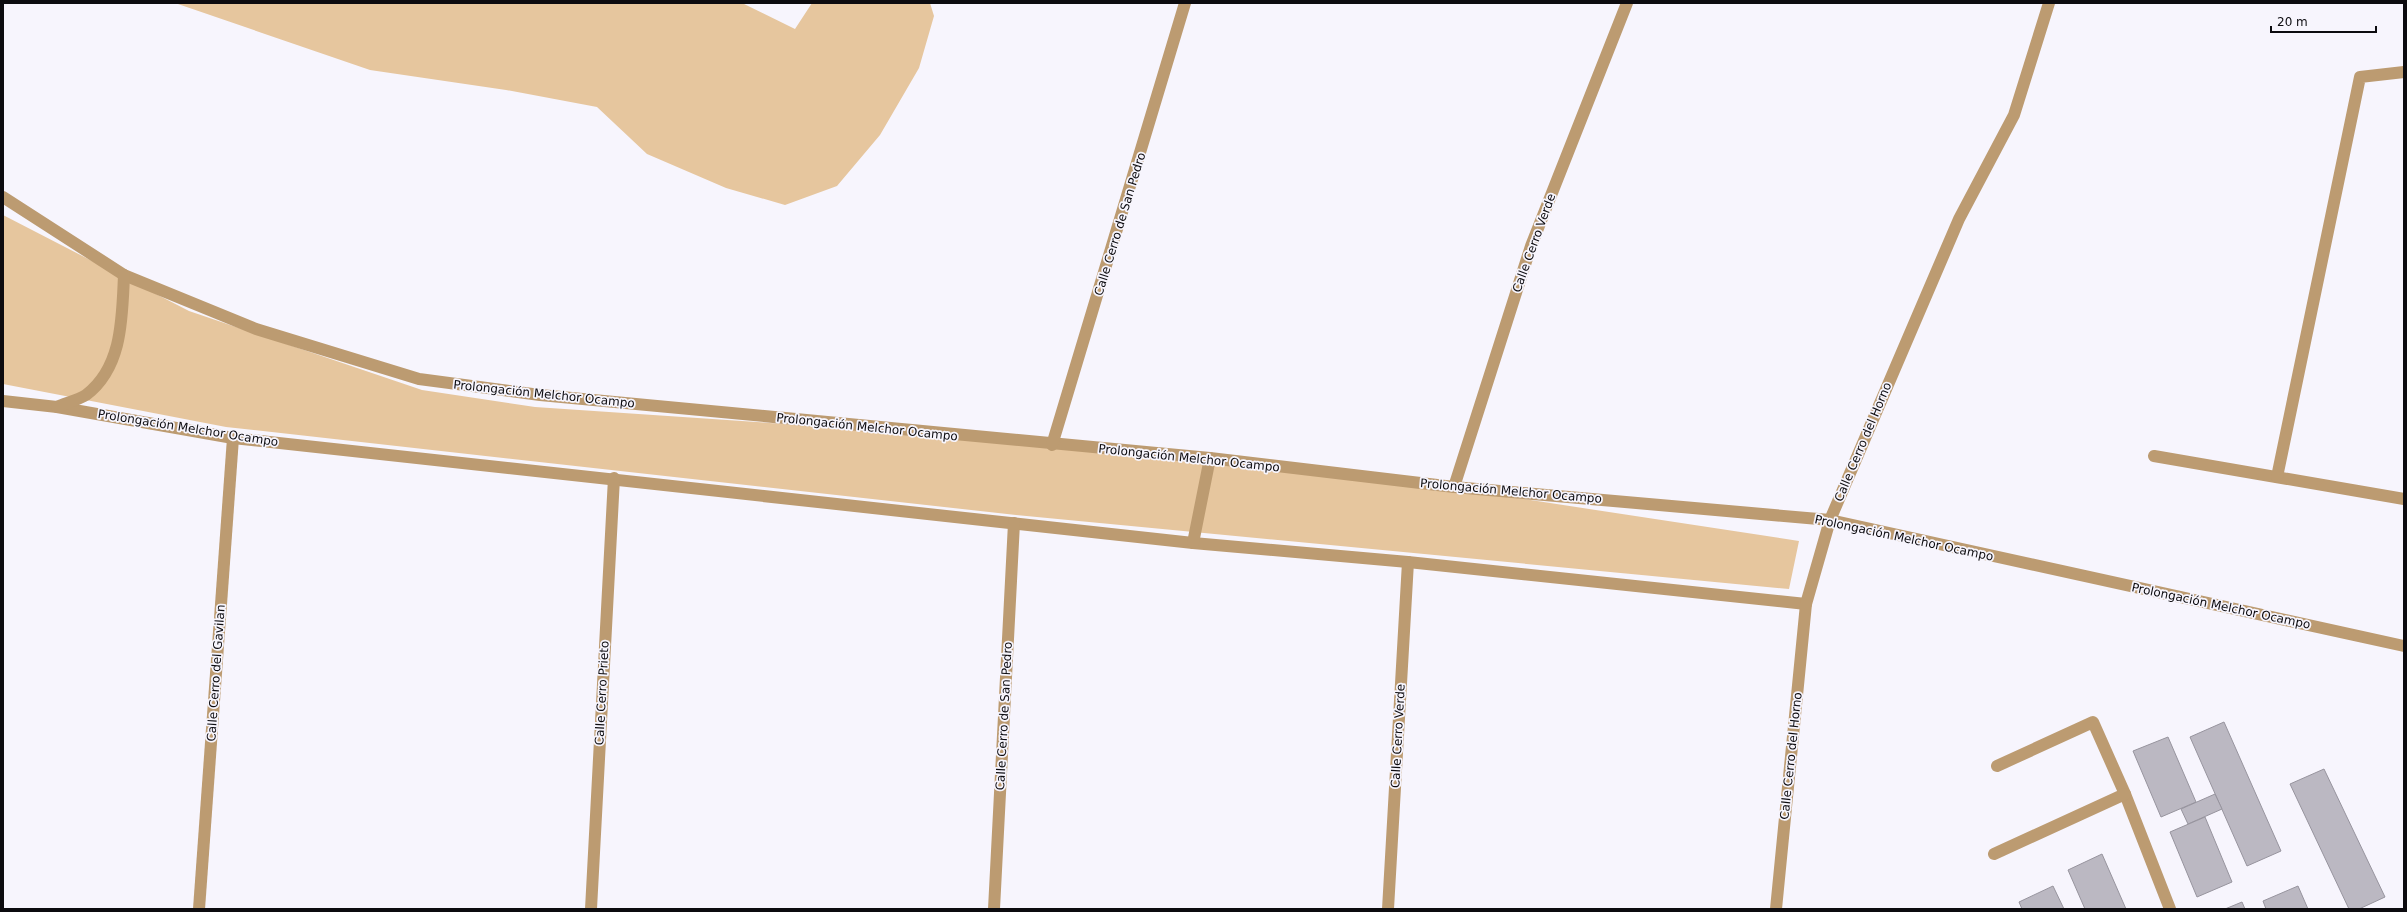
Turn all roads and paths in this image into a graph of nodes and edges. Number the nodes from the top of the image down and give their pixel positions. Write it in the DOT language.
graph roads {
  1 [pos="1185,3"];
  2 [pos="1627,3"];
  3 [pos="2049,3"];
  4 [pos="2404,72"];
  5 [pos="3,197"];
  6 [pos="124,275"];
  7 [pos="3,401"];
  8 [pos="57,407"];
  9 [pos="233,438"];
  10 [pos="1052,445"];
  11 [pos="2154,456"];
  12 [pos="1210,458"];
  13 [pos="2277,477"];
  14 [pos="614,478"];
  15 [pos="1454,487"];
  16 [pos="2404,499"];
  17 [pos="1830,520"];
  18 [pos="1014,523"];
  19 [pos="1193,543"];
  20 [pos="1408,562"];
  21 [pos="1806,604"];
  22 [pos="2404,645"];
  23 [pos="1997,766"];
  24 [pos="2125,794"];
  25 [pos="1994,854"];
  26 [pos="199,909"];
  27 [pos="591,909"];
  28 [pos="994,909"];
  29 [pos="1388,909"];
  30 [pos="1776,909"];
  31 [pos="2170,909"];
  1 -- 10 [label="street, Calle Cerro de San Pedro"];
  2 -- 15 [label="street, Calle Cerro Verde"];
  3 -- 17 [label="street, Calle Cerro del Horno"];
  4 -- 13 [label="street"];
  5 -- 6 [label="street, Prolongación Melchor Ocampo"];
  6 -- 8 [label="street"];
  6 -- 10 [label="street, Prolongación Melchor Ocampo"];
  7 -- 8 [label="street, Prolongación Melchor Ocampo"];
  8 -- 9 [label="street, Prolongación Melchor Ocampo"];
  9 -- 14 [label="street, Prolongación Melchor Ocampo"];
  9 -- 26 [label="street, Calle Cerro del Gavilan"];
  10 -- 12 [label="street, Prolongación Melchor Ocampo"];
  11 -- 13 [label="street"];
  12 -- 15 [label="street, Prolongación Melchor Ocampo"];
  12 -- 19 [label="street"];
  13 -- 16 [label="street"];
  14 -- 18 [label="street, Prolongación Melchor Ocampo"];
  14 -- 27 [label="street, Calle Cerro Prieto"];
  15 -- 17 [label="street, Prolongación Melchor Ocampo"];
  17 -- 21 [label="street, Calle Cerro del Horno"];
  17 -- 22 [label="street, Prolongación Melchor Ocampo"];
  18 -- 19 [label="street, Prolongación Melchor Ocampo"];
  18 -- 28 [label="street, Calle Cerro de San Pedro"];
  19 -- 20 [label="street, Prolongación Melchor Ocampo"];
  20 -- 21 [label="street, Prolongación Melchor Ocampo"];
  20 -- 29 [label="street, Calle Cerro Verde"];
  21 -- 30 [label="street, Calle Cerro del Horno"];
  23 -- 24 [label="street"];
  24 -- 25 [label="street"];
  24 -- 31 [label="street"];
}
